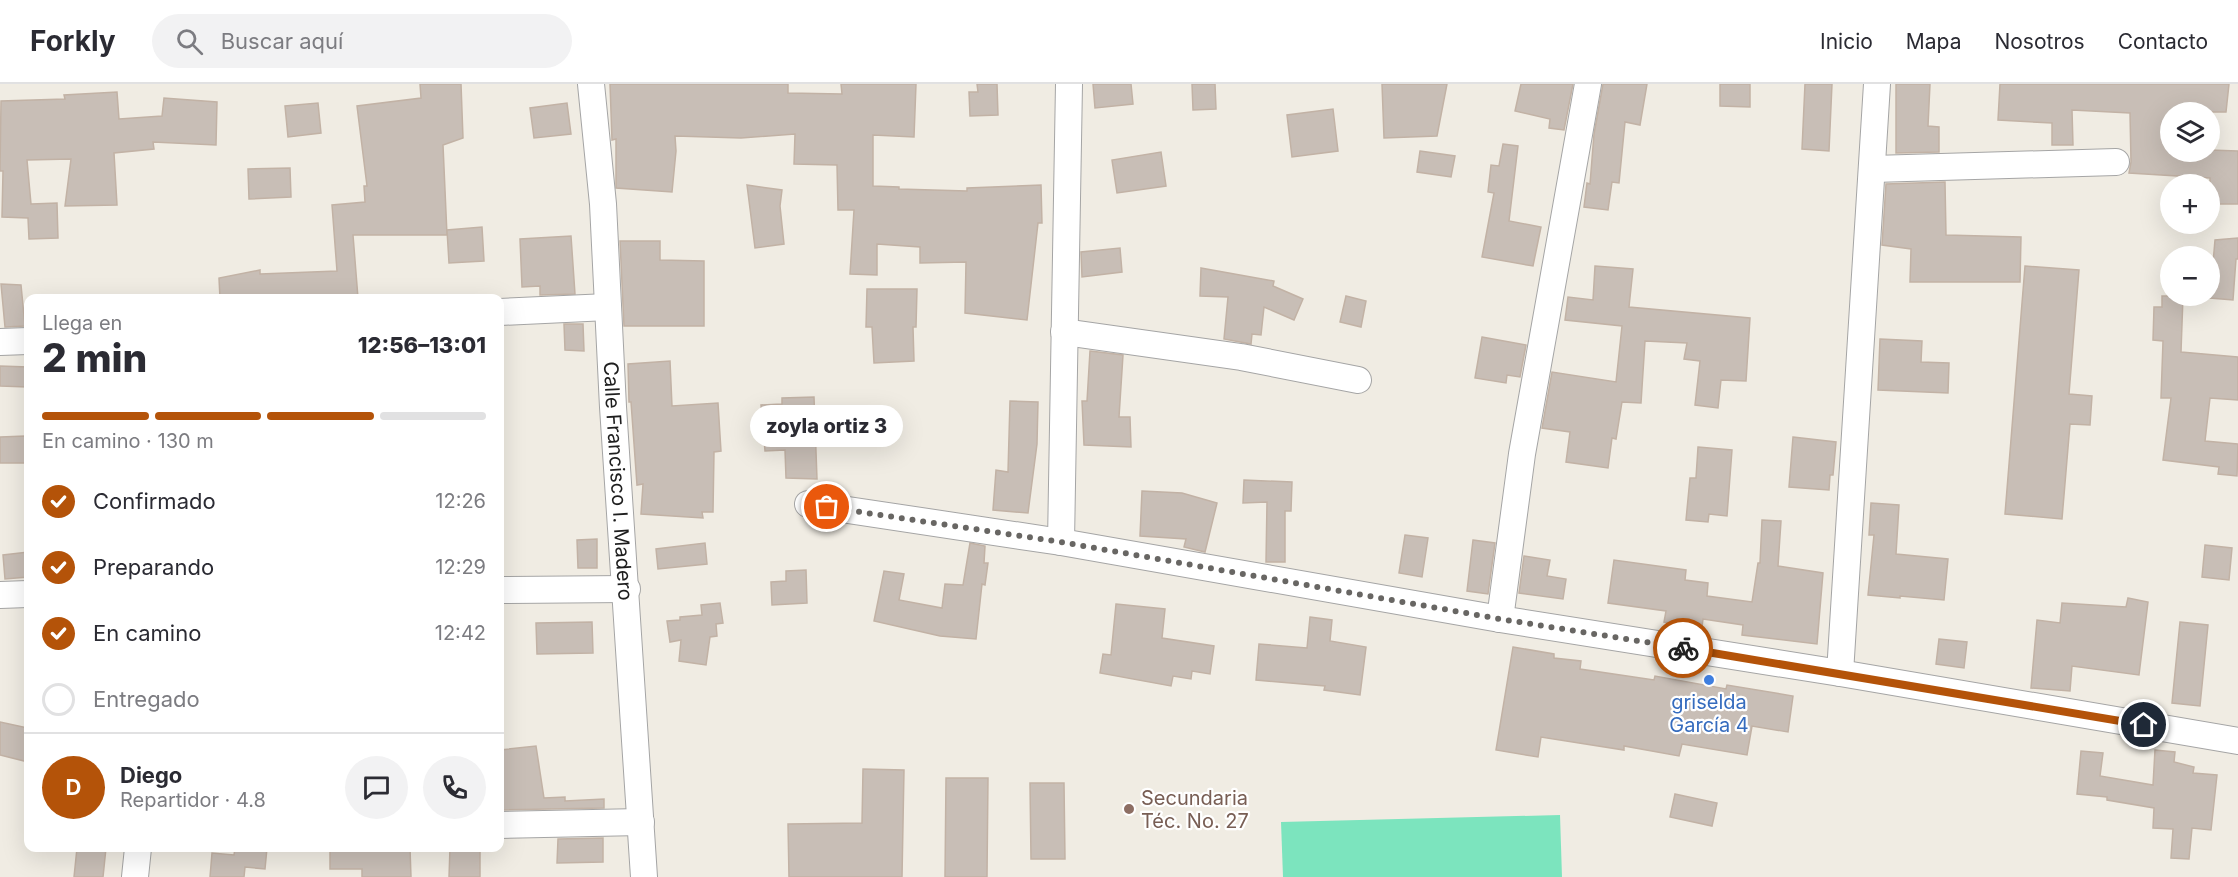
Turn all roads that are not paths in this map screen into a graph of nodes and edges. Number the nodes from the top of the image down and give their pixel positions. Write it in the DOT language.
graph roads {
  1 [pos="591,84"];
  2 [pos="1069,84"];
  3 [pos="1588,84"];
  4 [pos="1877,84"];
  5 [pos="2116,162"];
  6 [pos="1873,169"];
  7 [pos="608,307"];
  8 [pos="504,312"];
  9 [pos="1064,332"];
  10 [pos="24,341"];
  11 [pos="0,342"];
  12 [pos="1358,380"];
  13 [pos="807,504"];
  14 [pos="1061,542"];
  15 [pos="627,589"];
  16 [pos="504,590"];
  17 [pos="24,594"];
  18 [pos="0,595"];
  19 [pos="1500,619"];
  20 [pos="1840,673"];
  21 [pos="2238,741"];
  22 [pos="641,822"];
  23 [pos="504,825"];
  24 [pos="138,852"];
  25 [pos="135,877"];
  26 [pos="644,877"];
  1 -- 7 [label="street, Calle Francisco I. Madero"];
  2 -- 9 [label="street"];
  3 -- 19 [label="street"];
  4 -- 6 [label="street"];
  5 -- 6 [label="street"];
  6 -- 20 [label="street"];
  7 -- 8 [label="street"];
  7 -- 15 [label="street, Calle Francisco I. Madero"];
  9 -- 12 [label="street"];
  9 -- 14 [label="street"];
  10 -- 11 [label="street"];
  13 -- 14 [label="street"];
  14 -- 19 [label="street"];
  15 -- 16 [label="street"];
  15 -- 22 [label="street, Calle Francisco I. Madero"];
  17 -- 18 [label="street"];
  19 -- 20 [label="street"];
  20 -- 21 [label="street"];
  22 -- 23 [label="street"];
  22 -- 26 [label="street, Calle Francisco I. Madero"];
  24 -- 25 [label="street"];
}
